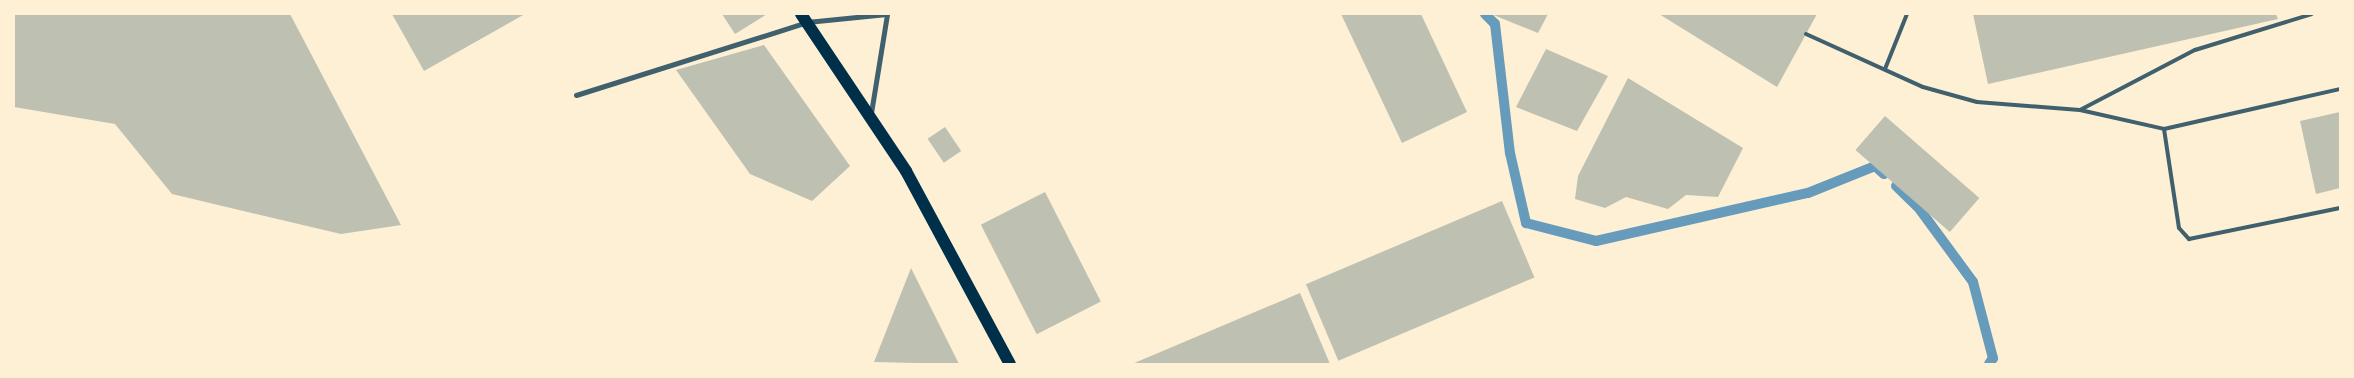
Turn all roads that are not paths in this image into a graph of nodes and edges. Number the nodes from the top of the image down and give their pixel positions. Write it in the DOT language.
graph roads {
  1 [pos="887,14"];
  2 [pos="1907,14"];
  3 [pos="2312,14"];
  4 [pos="804,18"];
  5 [pos="1806,34"];
  6 [pos="1885,69"];
  7 [pos="2340,89"];
  8 [pos="576,95"];
  9 [pos="2080,110"];
  10 [pos="870,116"];
  11 [pos="2164,129"];
  12 [pos="2340,208"];
  13 [pos="1010,364"];
  1 -- 4 [label="street"];
  1 -- 10 [label="street"];
  2 -- 6 [label="lane"];
  3 -- 9 [label="lane"];
  4 -- 8 [label="street"];
  4 -- 10 [label="main road"];
  5 -- 6 [label="lane"];
  6 -- 9 [label="lane"];
  7 -- 11 [label="lane"];
  9 -- 11 [label="lane"];
  10 -- 13 [label="main road"];
  11 -- 12 [label="lane"];
}
